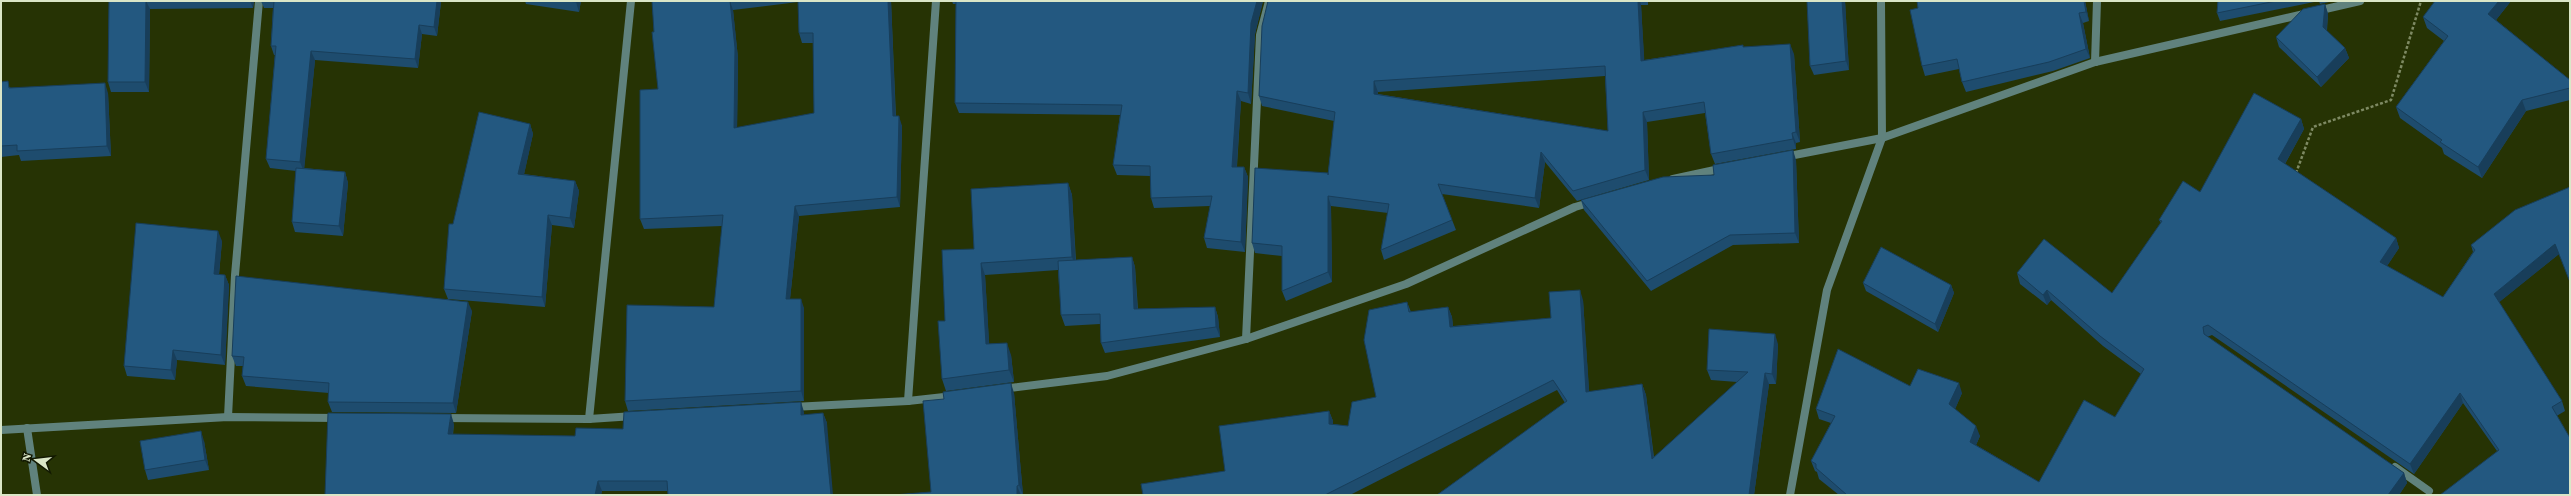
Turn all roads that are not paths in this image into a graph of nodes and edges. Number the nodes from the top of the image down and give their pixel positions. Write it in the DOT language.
graph roads {
  1 [pos="259,1"];
  2 [pos="631,1"];
  3 [pos="936,1"];
  4 [pos="1269,1"];
  5 [pos="1882,1"];
  6 [pos="2097,1"];
  7 [pos="2360,1"];
  8 [pos="2095,62"];
  9 [pos="1882,138"];
  10 [pos="1773,160"];
  11 [pos="1734,167"];
  12 [pos="1664,181"];
  13 [pos="1605,199"];
  14 [pos="1246,339"];
  15 [pos="992,391"];
  16 [pos="962,394"];
  17 [pos="908,401"];
  18 [pos="781,408"];
  19 [pos="645,416"];
  20 [pos="228,417"];
  21 [pos="349,418"];
  22 [pos="429,418"];
  23 [pos="589,419"];
  24 [pos="27,428"];
  25 [pos="1,430"];
  26 [pos="2390,464"];
  27 [pos="2429,491"];
  28 [pos="37,495"];
  29 [pos="1790,495"];
  1 -- 20 [label="street"];
  2 -- 23 [label="street"];
  3 -- 17 [label="street"];
  4 -- 14 [label="street"];
  5 -- 9 [label="street"];
  6 -- 8 [label="street"];
  7 -- 8 [label="street"];
  8 -- 9 [label="street"];
  9 -- 10 [label="street"];
  9 -- 29 [label="street"];
  11 -- 12 [label="street"];
  13 -- 14 [label="street"];
  14 -- 15 [label="street"];
  16 -- 17 [label="street"];
  17 -- 18 [label="street"];
  19 -- 23 [label="street"];
  20 -- 21 [label="street"];
  20 -- 24 [label="street"];
  22 -- 23 [label="street"];
  24 -- 25 [label="street"];
  24 -- 28 [label="street"];
  26 -- 27 [label="street"];
}
